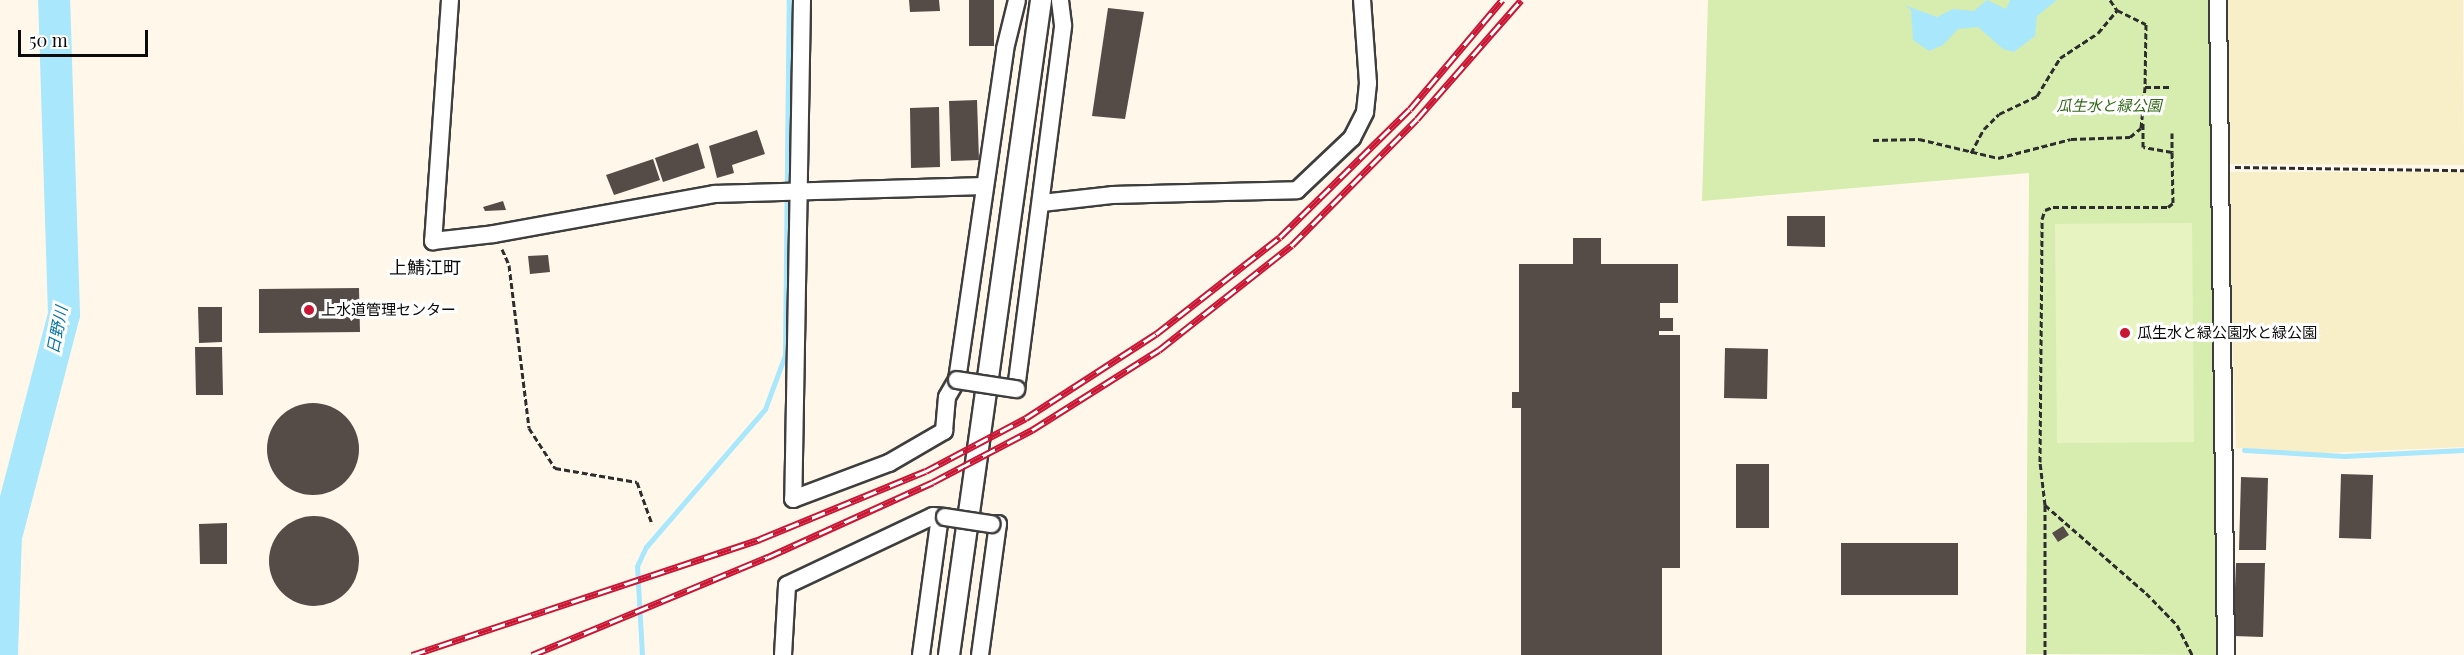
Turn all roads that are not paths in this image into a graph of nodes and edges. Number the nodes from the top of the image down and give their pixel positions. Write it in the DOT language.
graph roads {
  1 [pos="450,0"];
  2 [pos="802,0"];
  3 [pos="1017,0"];
  4 [pos="1041,0"];
  5 [pos="1060,0"];
  6 [pos="1362,0"];
  7 [pos="2218,0"];
  8 [pos="985,186"];
  9 [pos="794,191"];
  10 [pos="1042,203"];
  11 [pos="957,380"];
  12 [pos="943,517"];
  13 [pos="783,655"];
  14 [pos="921,655"];
  15 [pos="949,655"];
  16 [pos="981,655"];
  17 [pos="2226,655"];
  1 -- 9 [label="street"];
  2 -- 9 [label="street"];
  3 -- 8 [label="street"];
  4 -- 15 [label="street"];
  5 -- 10 [label="street"];
  6 -- 10 [label="street"];
  7 -- 17 [label="street"];
  8 -- 9 [label="street"];
  8 -- 11 [label="street"];
  9 -- 11 [label="street"];
  10 -- 11 [label="street, bridge"];
  12 -- 13 [label="street"];
  12 -- 14 [label="street"];
  12 -- 16 [label="street, bridge"];
}
